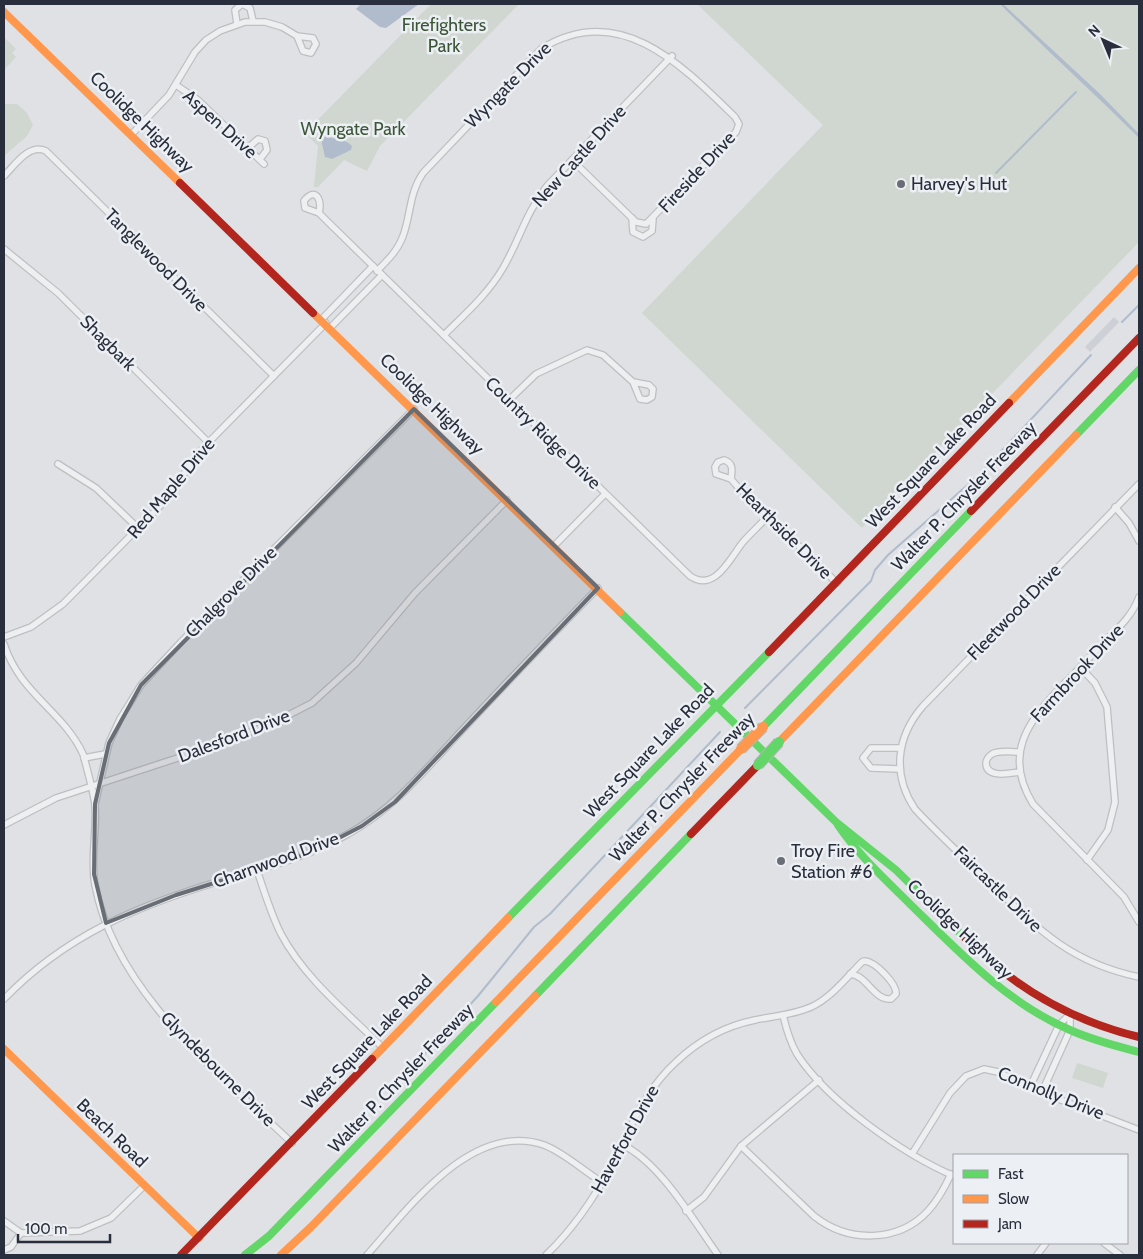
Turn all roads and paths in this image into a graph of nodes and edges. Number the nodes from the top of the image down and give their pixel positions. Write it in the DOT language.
graph roads {
  1 [pos="4,12"];
  2 [pos="253,21"];
  3 [pos="236,24"];
  4 [pos="578,26"];
  5 [pos="297,36"];
  6 [pos="662,46"];
  7 [pos="672,56"];
  8 [pos="176,85"];
  9 [pos="132,134"];
  10 [pos="248,148"];
  11 [pos="572,160"];
  12 [pos="4,176"];
  13 [pos="320,213"];
  14 [pos="632,218"];
  15 [pos="652,219"];
  16 [pos="4,249"];
  17 [pos="1139,268"];
  18 [pos="378,271"];
  19 [pos="326,323"];
  20 [pos="444,335"];
  21 [pos="1139,338"];
  22 [pos="1139,370"];
  23 [pos="274,376"];
  24 [pos="633,382"];
  25 [pos="509,400"];
  26 [pos="414,409"];
  27 [pos="208,442"];
  28 [pos="58,464"];
  29 [pos="731,479"];
  30 [pos="1139,484"];
  31 [pos="605,494"];
  32 [pos="507,500"];
  33 [pos="1115,507"];
  34 [pos="768,516"];
  35 [pos="138,528"];
  36 [pos="1139,541"];
  37 [pos="554,546"];
  38 [pos="837,583"];
  39 [pos="598,588"];
  40 [pos="1139,597"];
  41 [pos="4,636"];
  42 [pos="4,644"];
  43 [pos="1080,667"];
  44 [pos="716,704"];
  45 [pos="900,748"];
  46 [pos="1019,752"];
  47 [pos="105,754"];
  48 [pos="84,758"];
  49 [pos="899,758"];
  50 [pos="899,769"];
  51 [pos="1020,772"];
  52 [pos="101,785"];
  53 [pos="90,788"];
  54 [pos="95,804"];
  55 [pos="836,822"];
  56 [pos="4,825"];
  57 [pos="1087,860"];
  58 [pos="257,870"];
  59 [pos="1139,922"];
  60 [pos="106,923"];
  61 [pos="850,974"];
  62 [pos="1139,976"];
  63 [pos="4,999"];
  64 [pos="1070,1014"];
  65 [pos="783,1015"];
  66 [pos="1059,1025"];
  67 [pos="1070,1030"];
  68 [pos="1139,1037"];
  69 [pos="383,1048"];
  70 [pos="4,1049"];
  71 [pos="1139,1052"];
  72 [pos="819,1080"];
  73 [pos="1030,1087"];
  74 [pos="1042,1092"];
  75 [pos="1139,1130"];
  76 [pos="292,1143"];
  77 [pos="621,1144"];
  78 [pos="742,1146"];
  79 [pos="912,1154"];
  80 [pos="953,1175"];
  81 [pos="602,1182"];
  82 [pos="144,1186"];
  83 [pos="686,1211"];
  84 [pos="4,1221"];
  85 [pos="20,1234"];
  86 [pos="199,1238"];
  87 [pos="1045,1244"];
  88 [pos="1105,1244"];
  89 [pos="4,1250"];
  90 [pos="181,1255"];
  91 [pos="245,1255"];
  92 [pos="281,1255"];
  93 [pos="367,1255"];
  94 [pos="546,1255"];
  95 [pos="718,1255"];
  96 [pos="1037,1255"];
  97 [pos="1120,1255"];
  1 -- 9 [label="main road, Coolidge Highway"];
  2 -- 3 [label="street"];
  2 -- 3 [label="street"];
  2 -- 5 [label="street"];
  3 -- 8 [label="street"];
  4 -- 18 [label="street, Wyngate Drive"];
  6 -- 7 [label="street"];
  7 -- 11 [label="street, New Castle Drive"];
  7 -- 15 [label="street, Fireside Drive"];
  8 -- 9 [label="street"];
  8 -- 10 [label="street, Aspen Drive"];
  9 -- 19 [label="main road, Coolidge Highway"];
  10 -- 10 [label="street, Aspen Drive"];
  11 -- 14 [label="street, Fireside Drive"];
  11 -- 20 [label="street, New Castle Drive"];
  12 -- 23 [label="street, Tanglewood Drive"];
  13 -- 18 [label="street, Country Ridge Drive"];
  14 -- 15 [label="street, Fireside Drive"];
  14 -- 15 [label="street, Fireside Drive"];
  16 -- 27 [label="street, Shagbark"];
  17 -- 38 [label="main road, West Square Lake Road"];
  18 -- 19 [label="street, Wyngate Drive"];
  18 -- 19 [label="street, Wyngate Drive"];
  18 -- 20 [label="street, Country Ridge Drive"];
  19 -- 23 [label="street, Red Maple Drive"];
  19 -- 26 [label="main road, Coolidge Highway"];
  20 -- 25 [label="street, Country Ridge Drive"];
  21 -- 91 [label="main road, Walter P. Chrysler Freeway, bridge"];
  22 -- 92 [label="main road, bridge"];
  23 -- 27 [label="street, Red Maple Drive"];
  24 -- 25 [label="street"];
  25 -- 31 [label="street, Country Ridge Drive"];
  26 -- 32 [label="main road, Coolidge Highway"];
  26 -- 47 [label="street, Chalgrove Drive"];
  27 -- 35 [label="street, Red Maple Drive"];
  28 -- 35 [label="street"];
  29 -- 34 [label="street, Hearthside Drive"];
  30 -- 33 [label="street, Fleetwood Drive"];
  31 -- 34 [label="street, Country Ridge Drive"];
  31 -- 37 [label="street"];
  32 -- 37 [label="main road, Coolidge Highway"];
  32 -- 52 [label="street, Dalesford Drive"];
  33 -- 36 [label="street"];
  33 -- 45 [label="street, Fleetwood Drive"];
  34 -- 38 [label="street, Hearthside Drive"];
  35 -- 41 [label="street, Red Maple Drive"];
  37 -- 39 [label="main road, Coolidge Highway"];
  38 -- 44 [label="main road, West Square Lake Road"];
  39 -- 44 [label="main road, Coolidge Highway"];
  39 -- 58 [label="street, Charnwood Drive"];
  40 -- 43 [label="street, Farmbrook Drive"];
  42 -- 48 [label="street, Glyndebourne Drive"];
  43 -- 46 [label="street, Farmbrook Drive"];
  43 -- 57 [label="street"];
  44 -- 55 [label="main road, Coolidge Highway"];
  44 -- 69 [label="main road, West Square Lake Road"];
  45 -- 49 [label="street, Fleetwood Drive"];
  45 -- 50 [label="street"];
  46 -- 51 [label="street, Farmbrook Drive"];
  46 -- 51 [label="street"];
  47 -- 48 [label="street"];
  47 -- 52 [label="street, Chalgrove Drive"];
  48 -- 53 [label="street, Glyndebourne Drive"];
  49 -- 50 [label="street, Faircastle Drive"];
  50 -- 62 [label="street, Faircastle Drive"];
  51 -- 57 [label="street, Farmbrook Drive"];
  52 -- 53 [label="street, Dalesford Drive"];
  52 -- 54 [label="street, Chalgrove Drive"];
  53 -- 54 [label="street, Glyndebourne Drive"];
  53 -- 56 [label="street, Dalesford Drive"];
  54 -- 60 [label="street, Glyndebourne Drive"];
  55 -- 64 [label="main road, Coolidge Highway"];
  55 -- 66 [label="main road, Coolidge Highway"];
  57 -- 59 [label="street, Farmbrook Drive"];
  58 -- 60 [label="street, Charnwood Drive"];
  58 -- 69 [label="street"];
  60 -- 63 [label="street, Charnwood Drive"];
  60 -- 76 [label="street, Glyndebourne Drive"];
  61 -- 61 [label="street, Haverford Drive"];
  61 -- 65 [label="street, Haverford Drive"];
  64 -- 66 [label="street"];
  64 -- 67 [label="street"];
  64 -- 68 [label="main road, Coolidge Highway"];
  65 -- 72 [label="street"];
  65 -- 77 [label="street, Haverford Drive"];
  66 -- 67 [label="main road, Coolidge Highway"];
  66 -- 73 [label="street"];
  67 -- 71 [label="main road, Coolidge Highway"];
  67 -- 74 [label="street"];
  69 -- 76 [label="main road, West Square Lake Road"];
  70 -- 82 [label="main road, Beach Road"];
  72 -- 78 [label="street"];
  72 -- 79 [label="street"];
  73 -- 74 [label="street, Connolly Drive"];
  73 -- 79 [label="street, Connolly Drive"];
  74 -- 75 [label="street, Connolly Drive"];
  76 -- 86 [label="main road, West Square Lake Road"];
  77 -- 81 [label="street, Haverford Drive"];
  77 -- 83 [label="street"];
  78 -- 80 [label="street"];
  78 -- 83 [label="street"];
  79 -- 80 [label="street"];
  81 -- 93 [label="street"];
  81 -- 94 [label="street, Haverford Drive"];
  82 -- 85 [label="street"];
  82 -- 86 [label="main road, Beach Road"];
  83 -- 95 [label="street"];
  84 -- 85 [label="street"];
  85 -- 89 [label="street"];
  86 -- 90 [label="main road, West Square Lake Road"];
  87 -- 96 [label="street"];
  88 -- 97 [label="street"];
}
